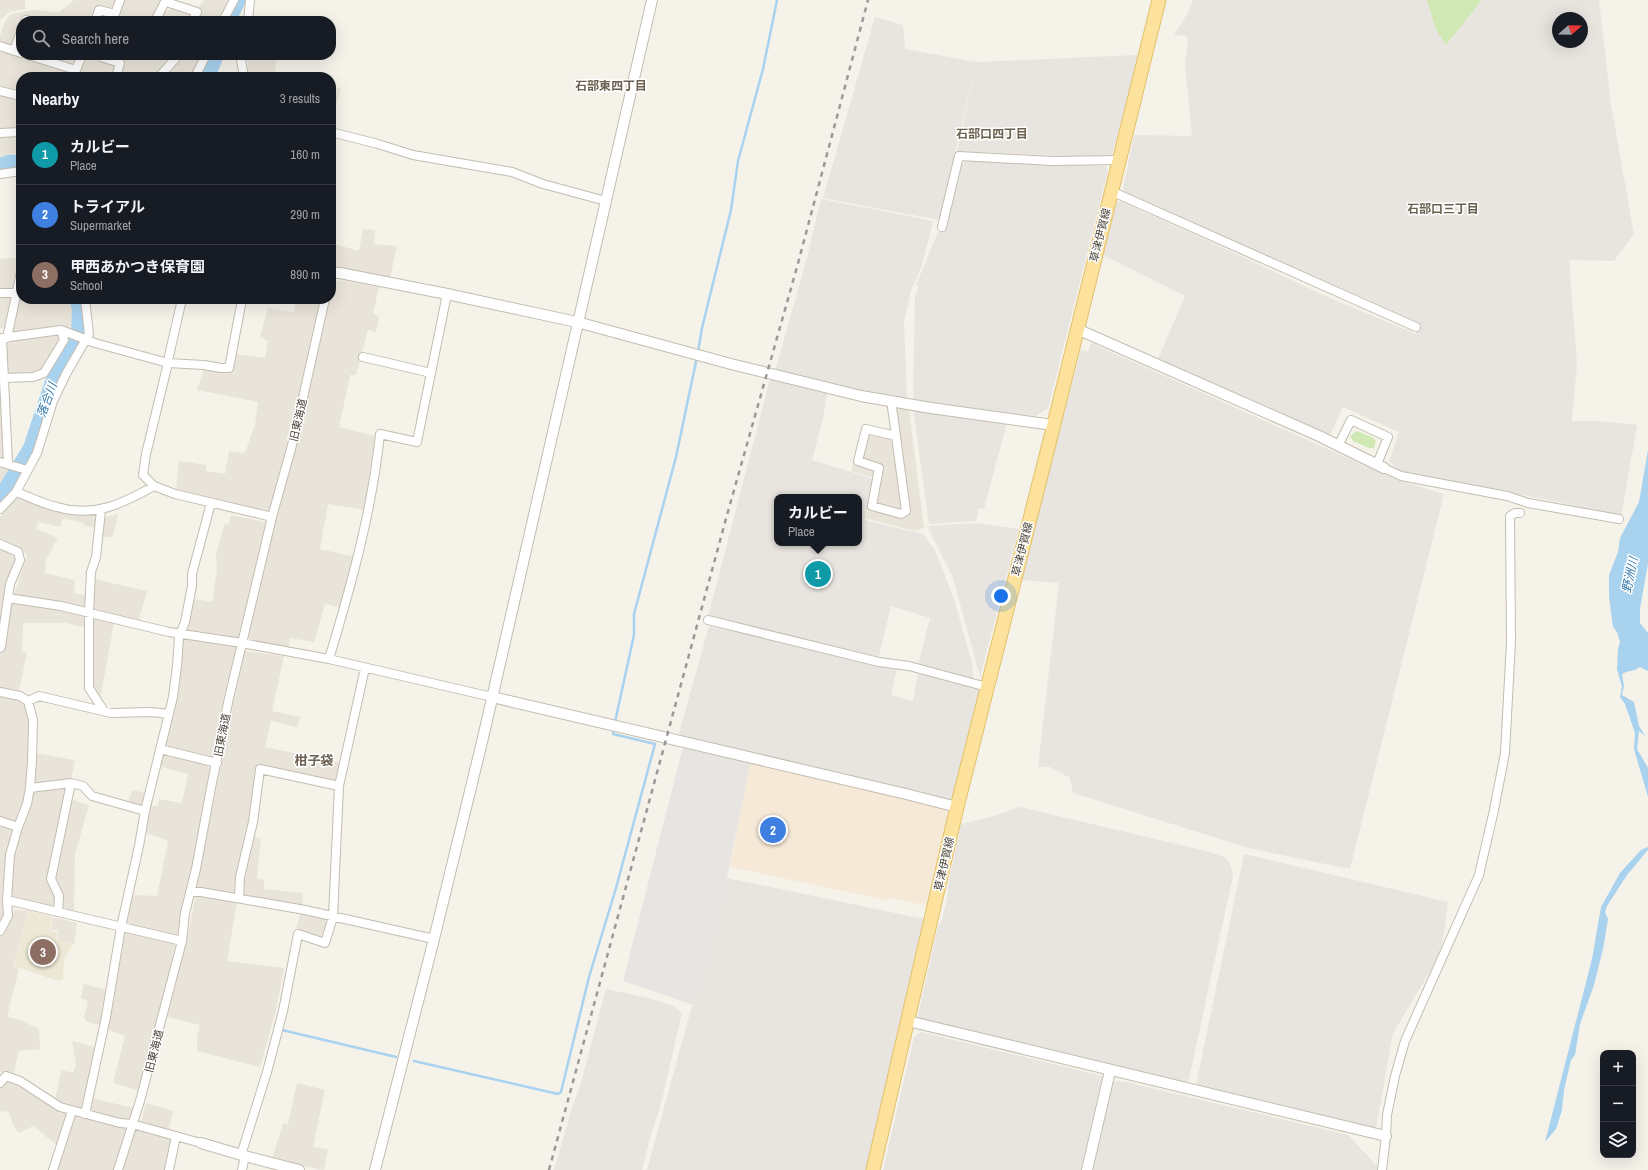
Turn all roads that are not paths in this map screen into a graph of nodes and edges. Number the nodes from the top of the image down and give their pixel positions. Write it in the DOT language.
graph roads {
  1 [pos="120,0"];
  2 [pos="234,0"];
  3 [pos="652,0"];
  4 [pos="1159,0"];
  5 [pos="166,1"];
  6 [pos="250,1"];
  7 [pos="97,16"];
  8 [pos="158,16"];
  9 [pos="195,16"];
  10 [pos="226,16"];
  11 [pos="248,16"];
  12 [pos="0,46"];
  13 [pos="16,52"];
  14 [pos="44,60"];
  15 [pos="80,60"];
  16 [pos="110,60"];
  17 [pos="171,60"];
  18 [pos="204,60"];
  19 [pos="240,60"];
  20 [pos="119,72"];
  21 [pos="163,72"];
  22 [pos="198,72"];
  23 [pos="243,72"];
  24 [pos="0,91"];
  25 [pos="16,95"];
  26 [pos="16,132"];
  27 [pos="0,133"];
  28 [pos="336,133"];
  29 [pos="1119,160"];
  30 [pos="16,172"];
  31 [pos="0,174"];
  32 [pos="1111,191"];
  33 [pos="606,201"];
  34 [pos="942,227"];
  35 [pos="336,274"];
  36 [pos="0,293"];
  37 [pos="16,293"];
  38 [pos="446,294"];
  39 [pos="86,304"];
  40 [pos="181,304"];
  41 [pos="325,304"];
  42 [pos="241,305"];
  43 [pos="577,322"];
  44 [pos="1416,327"];
  45 [pos="1077,329"];
  46 [pos="61,330"];
  47 [pos="7,338"];
  48 [pos="87,339"];
  49 [pos="363,357"];
  50 [pos="168,363"];
  51 [pos="431,373"];
  52 [pos="4,378"];
  53 [pos="891,401"];
  54 [pos="1053,425"];
  55 [pos="896,436"];
  56 [pos="1338,446"];
  57 [pos="4,463"];
  58 [pos="1380,466"];
  59 [pos="27,470"];
  60 [pos="154,486"];
  61 [pos="16,492"];
  62 [pos="211,503"];
  63 [pos="0,509"];
  64 [pos="101,510"];
  65 [pos="1520,513"];
  66 [pos="272,517"];
  67 [pos="1619,519"];
  68 [pos="0,544"];
  69 [pos="8,598"];
  70 [pos="89,613"];
  71 [pos="708,620"];
  72 [pos="180,634"];
  73 [pos="242,643"];
  74 [pos="0,648"];
  75 [pos="329,659"];
  76 [pos="364,668"];
  77 [pos="987,687"];
  78 [pos="0,692"];
  79 [pos="492,697"];
  80 [pos="28,701"];
  81 [pos="104,712"];
  82 [pos="169,714"];
  83 [pos="160,749"];
  84 [pos="217,763"];
  85 [pos="71,783"];
  86 [pos="339,786"];
  87 [pos="30,788"];
  88 [pos="956,807"];
  89 [pos="145,811"];
  90 [pos="0,821"];
  91 [pos="18,827"];
  92 [pos="190,892"];
  93 [pos="239,898"];
  94 [pos="7,900"];
  95 [pos="58,912"];
  96 [pos="333,917"];
  97 [pos="121,927"];
  98 [pos="0,931"];
  99 [pos="434,940"];
  100 [pos="182,941"];
  101 [pos="908,1021"];
  102 [pos="1110,1071"];
  103 [pos="0,1083"];
  104 [pos="72,1111"];
  105 [pos="85,1114"];
  106 [pos="132,1124"];
  107 [pos="176,1136"];
  108 [pos="1386,1136"];
  109 [pos="201,1143"];
  110 [pos="243,1156"];
  111 [pos="53,1170"];
  112 [pos="118,1170"];
  113 [pos="169,1170"];
  114 [pos="242,1170"];
  115 [pos="299,1170"];
  116 [pos="375,1170"];
  117 [pos="873,1170"];
  118 [pos="1087,1170"];
  119 [pos="1382,1170"];
  1 -- 7 [label="street"];
  2 -- 10 [label="street"];
  3 -- 33 [label="street"];
  4 -- 29 [label="main road, 草津伊賀線"];
  5 -- 8 [label="street"];
  5 -- 9 [label="street"];
  6 -- 11 [label="street"];
  12 -- 13 [label="street"];
  14 -- 15 [label="street"];
  16 -- 20 [label="street"];
  17 -- 21 [label="street"];
  18 -- 22 [label="street"];
  19 -- 23 [label="street"];
  24 -- 25 [label="street"];
  26 -- 27 [label="street"];
  28 -- 33 [label="street"];
  29 -- 32 [label="main road, 草津伊賀線"];
  29 -- 34 [label="street"];
  30 -- 31 [label="street"];
  32 -- 44 [label="street"];
  32 -- 45 [label="main road, 草津伊賀線"];
  33 -- 43 [label="street"];
  35 -- 38 [label="street"];
  36 -- 37 [label="street"];
  37 -- 47 [label="street"];
  38 -- 43 [label="street"];
  38 -- 51 [label="street"];
  39 -- 48 [label="street"];
  40 -- 50 [label="street"];
  41 -- 66 [label="street, 旧東海道"];
  42 -- 50 [label="street"];
  43 -- 53 [label="street"];
  43 -- 79 [label="street"];
  45 -- 54 [label="main road, 草津伊賀線"];
  45 -- 56 [label="street"];
  46 -- 47 [label="street"];
  46 -- 48 [label="street"];
  46 -- 52 [label="street"];
  47 -- 52 [label="street"];
  48 -- 50 [label="street"];
  48 -- 59 [label="street"];
  49 -- 51 [label="street"];
  50 -- 60 [label="street"];
  51 -- 75 [label="street"];
  52 -- 57 [label="street"];
  53 -- 54 [label="street"];
  53 -- 55 [label="street"];
  54 -- 77 [label="main road, 草津伊賀線"];
  55 -- 55 [label="street"];
  56 -- 58 [label="street"];
  56 -- 58 [label="street"];
  57 -- 59 [label="street"];
  58 -- 67 [label="street"];
  59 -- 61 [label="street"];
  60 -- 62 [label="street"];
  60 -- 64 [label="street"];
  61 -- 63 [label="street"];
  61 -- 64 [label="street"];
  62 -- 66 [label="street"];
  62 -- 72 [label="street"];
  64 -- 70 [label="street"];
  65 -- 108 [label="street"];
  66 -- 73 [label="street, 旧東海道"];
  68 -- 69 [label="street"];
  69 -- 70 [label="street"];
  69 -- 74 [label="street"];
  70 -- 72 [label="street"];
  70 -- 81 [label="street"];
  71 -- 77 [label="street"];
  72 -- 73 [label="street"];
  72 -- 82 [label="street"];
  73 -- 75 [label="street"];
  73 -- 84 [label="street, 旧東海道"];
  75 -- 76 [label="street"];
  76 -- 79 [label="street"];
  76 -- 86 [label="street"];
  77 -- 88 [label="main road, 草津伊賀線"];
  78 -- 80 [label="street"];
  79 -- 88 [label="street"];
  79 -- 99 [label="street"];
  80 -- 81 [label="street"];
  80 -- 87 [label="street"];
  81 -- 82 [label="street"];
  82 -- 83 [label="street"];
  83 -- 84 [label="street"];
  83 -- 89 [label="street"];
  84 -- 92 [label="street, 旧東海道"];
  85 -- 87 [label="street"];
  85 -- 89 [label="street"];
  85 -- 95 [label="street"];
  86 -- 93 [label="street"];
  86 -- 96 [label="street"];
  87 -- 91 [label="street"];
  88 -- 101 [label="main road, 草津伊賀線"];
  89 -- 97 [label="street"];
  90 -- 91 [label="street"];
  91 -- 94 [label="street"];
  92 -- 93 [label="street"];
  92 -- 100 [label="street, 旧東海道"];
  93 -- 96 [label="street"];
  94 -- 95 [label="street"];
  94 -- 98 [label="street"];
  95 -- 97 [label="street"];
  96 -- 99 [label="street"];
  96 -- 110 [label="street"];
  97 -- 100 [label="street"];
  97 -- 105 [label="street"];
  99 -- 116 [label="street"];
  100 -- 106 [label="street, 旧東海道"];
  101 -- 102 [label="street"];
  101 -- 117 [label="main road, 草津伊賀線"];
  102 -- 108 [label="street"];
  102 -- 118 [label="street"];
  103 -- 104 [label="street"];
  104 -- 105 [label="street"];
  104 -- 111 [label="street"];
  105 -- 106 [label="street"];
  106 -- 107 [label="street"];
  106 -- 112 [label="street, 旧東海道"];
  107 -- 109 [label="street"];
  107 -- 113 [label="street"];
  108 -- 119 [label="street"];
  109 -- 110 [label="street"];
  110 -- 114 [label="street"];
  110 -- 115 [label="street"];
}
